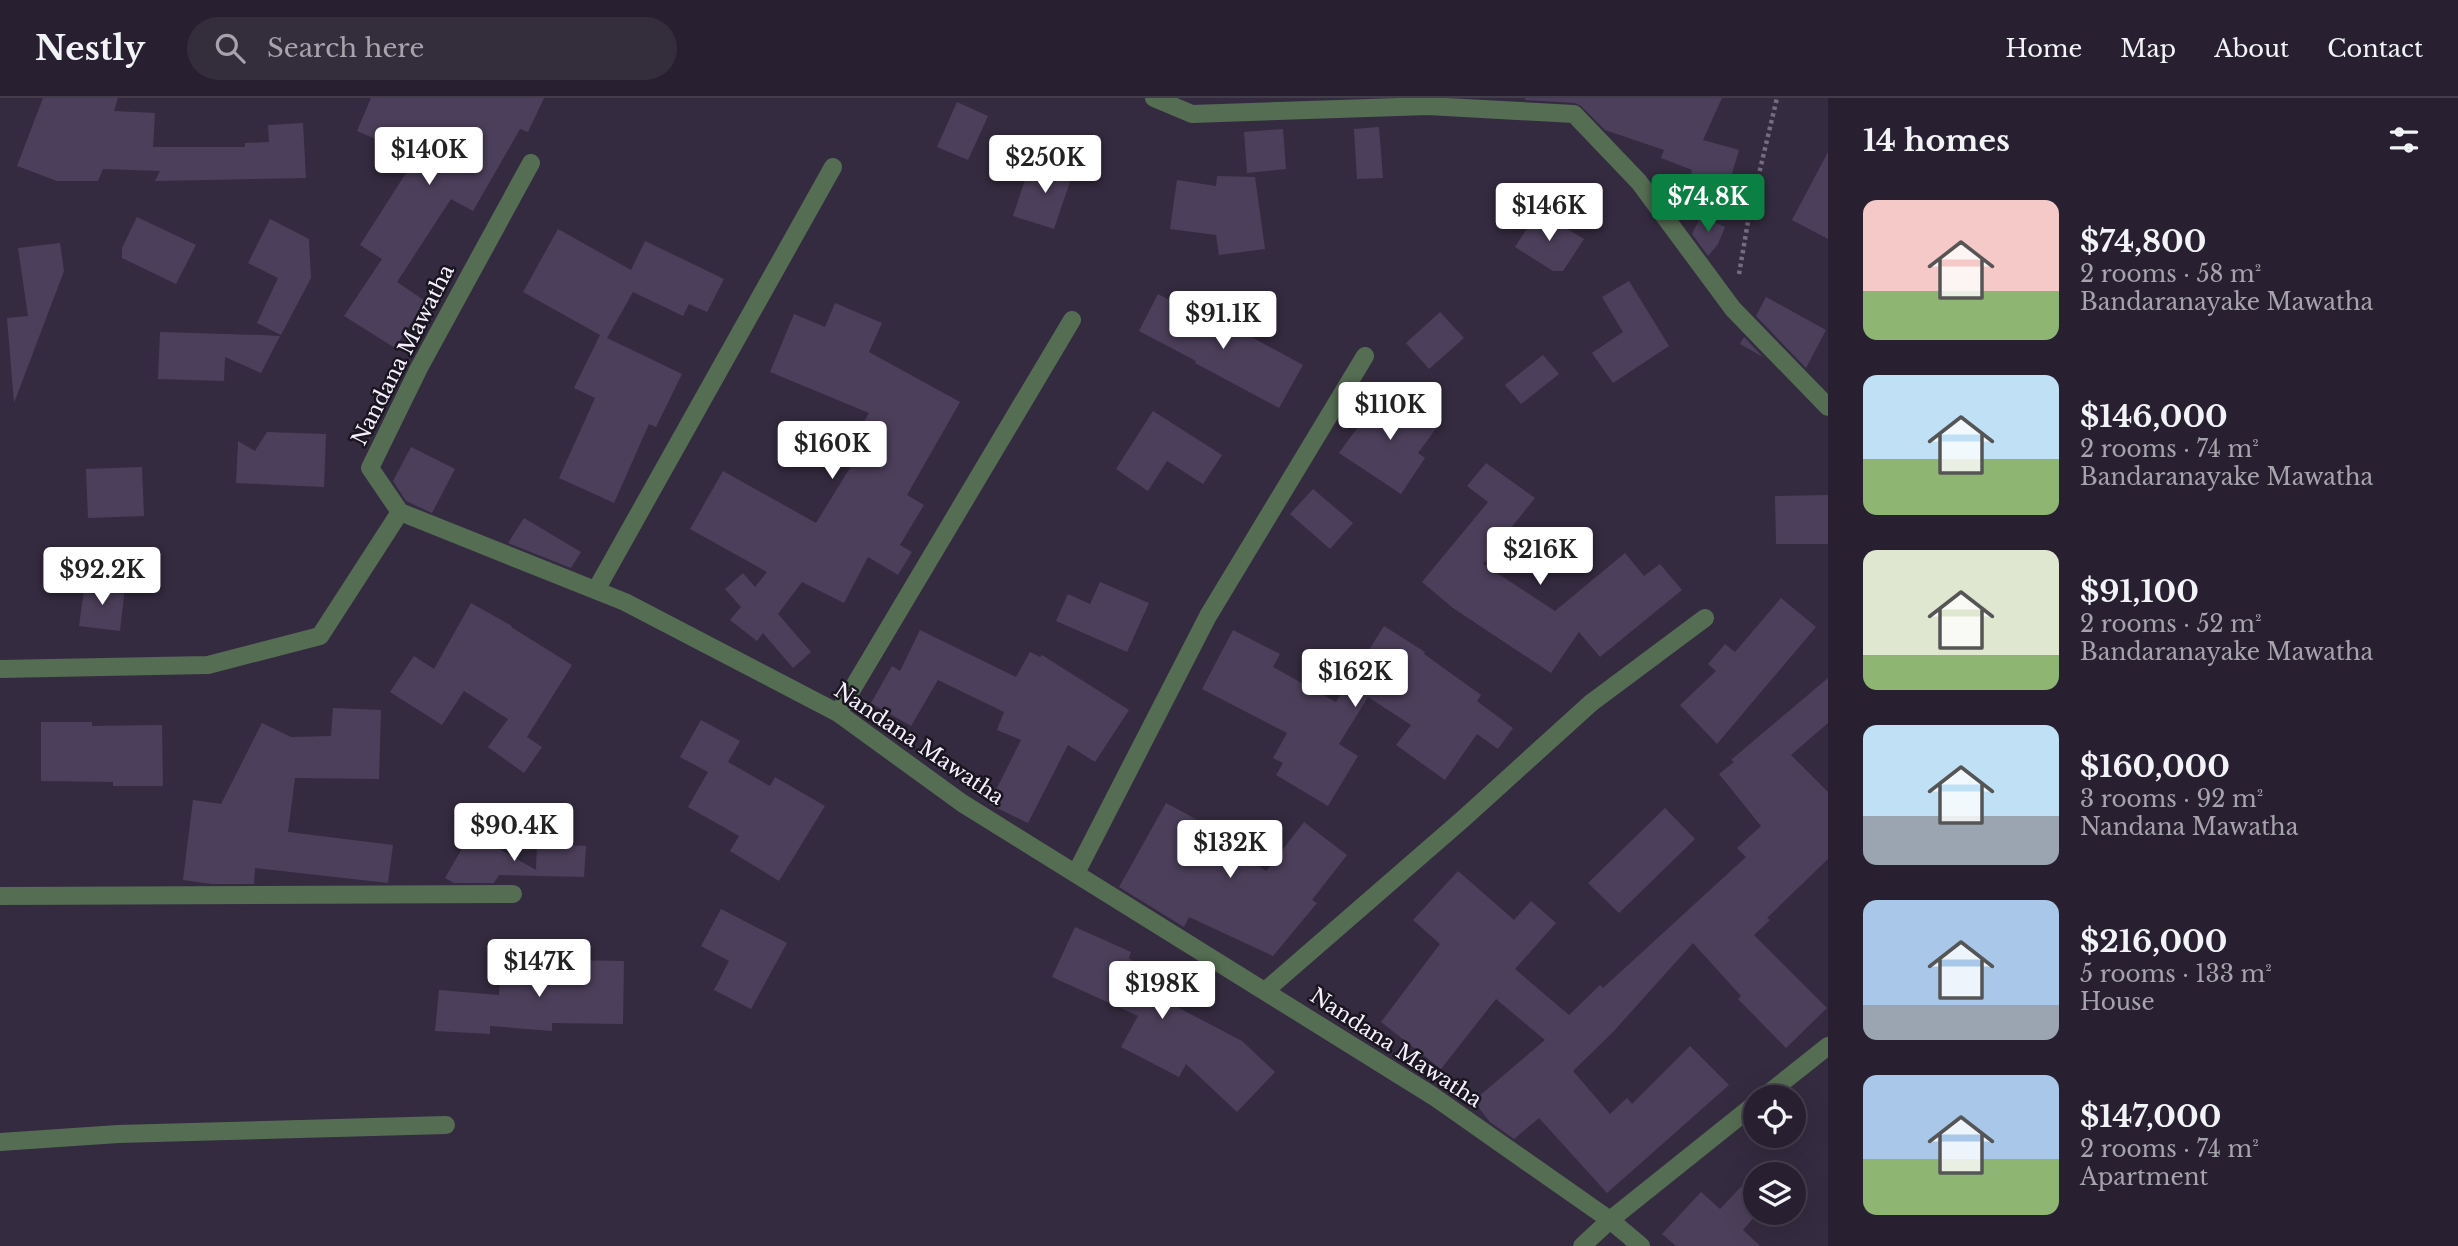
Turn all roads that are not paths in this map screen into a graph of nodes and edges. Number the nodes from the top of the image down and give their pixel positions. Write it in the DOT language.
graph roads {
  1 [pos="1154,98"];
  2 [pos="1317,104"];
  3 [pos="1576,106"];
  4 [pos="531,163"];
  5 [pos="833,167"];
  6 [pos="1072,320"];
  7 [pos="1365,356"];
  8 [pos="1828,407"];
  9 [pos="400,512"];
  10 [pos="596,590"];
  11 [pos="1705,618"];
  12 [pos="0,669"];
  13 [pos="838,713"];
  14 [pos="1076,873"];
  15 [pos="513,894"];
  16 [pos="0,896"];
  17 [pos="1265,991"];
  18 [pos="1828,1046"];
  19 [pos="1779,1085"];
  20 [pos="1743,1114"];
  21 [pos="446,1125"];
  22 [pos="0,1142"];
  23 [pos="1610,1220"];
  24 [pos="1582,1246"];
  25 [pos="1641,1246"];
  1 -- 2 [label="street"];
  2 -- 3 [label="street"];
  3 -- 8 [label="street"];
  4 -- 9 [label="street, Nandana Mawatha"];
  5 -- 10 [label="street"];
  6 -- 13 [label="street"];
  7 -- 14 [label="street"];
  9 -- 10 [label="street, Nandana Mawatha"];
  9 -- 12 [label="street"];
  10 -- 13 [label="street, Nandana Mawatha"];
  11 -- 17 [label="street"];
  13 -- 14 [label="street, Nandana Mawatha"];
  14 -- 17 [label="street, Nandana Mawatha"];
  15 -- 16 [label="street"];
  17 -- 23 [label="street, Nandana Mawatha"];
  18 -- 19 [label="street"];
  20 -- 23 [label="street"];
  21 -- 22 [label="street"];
  23 -- 24 [label="street"];
  23 -- 25 [label="street, Nandana Mawatha"];
}
